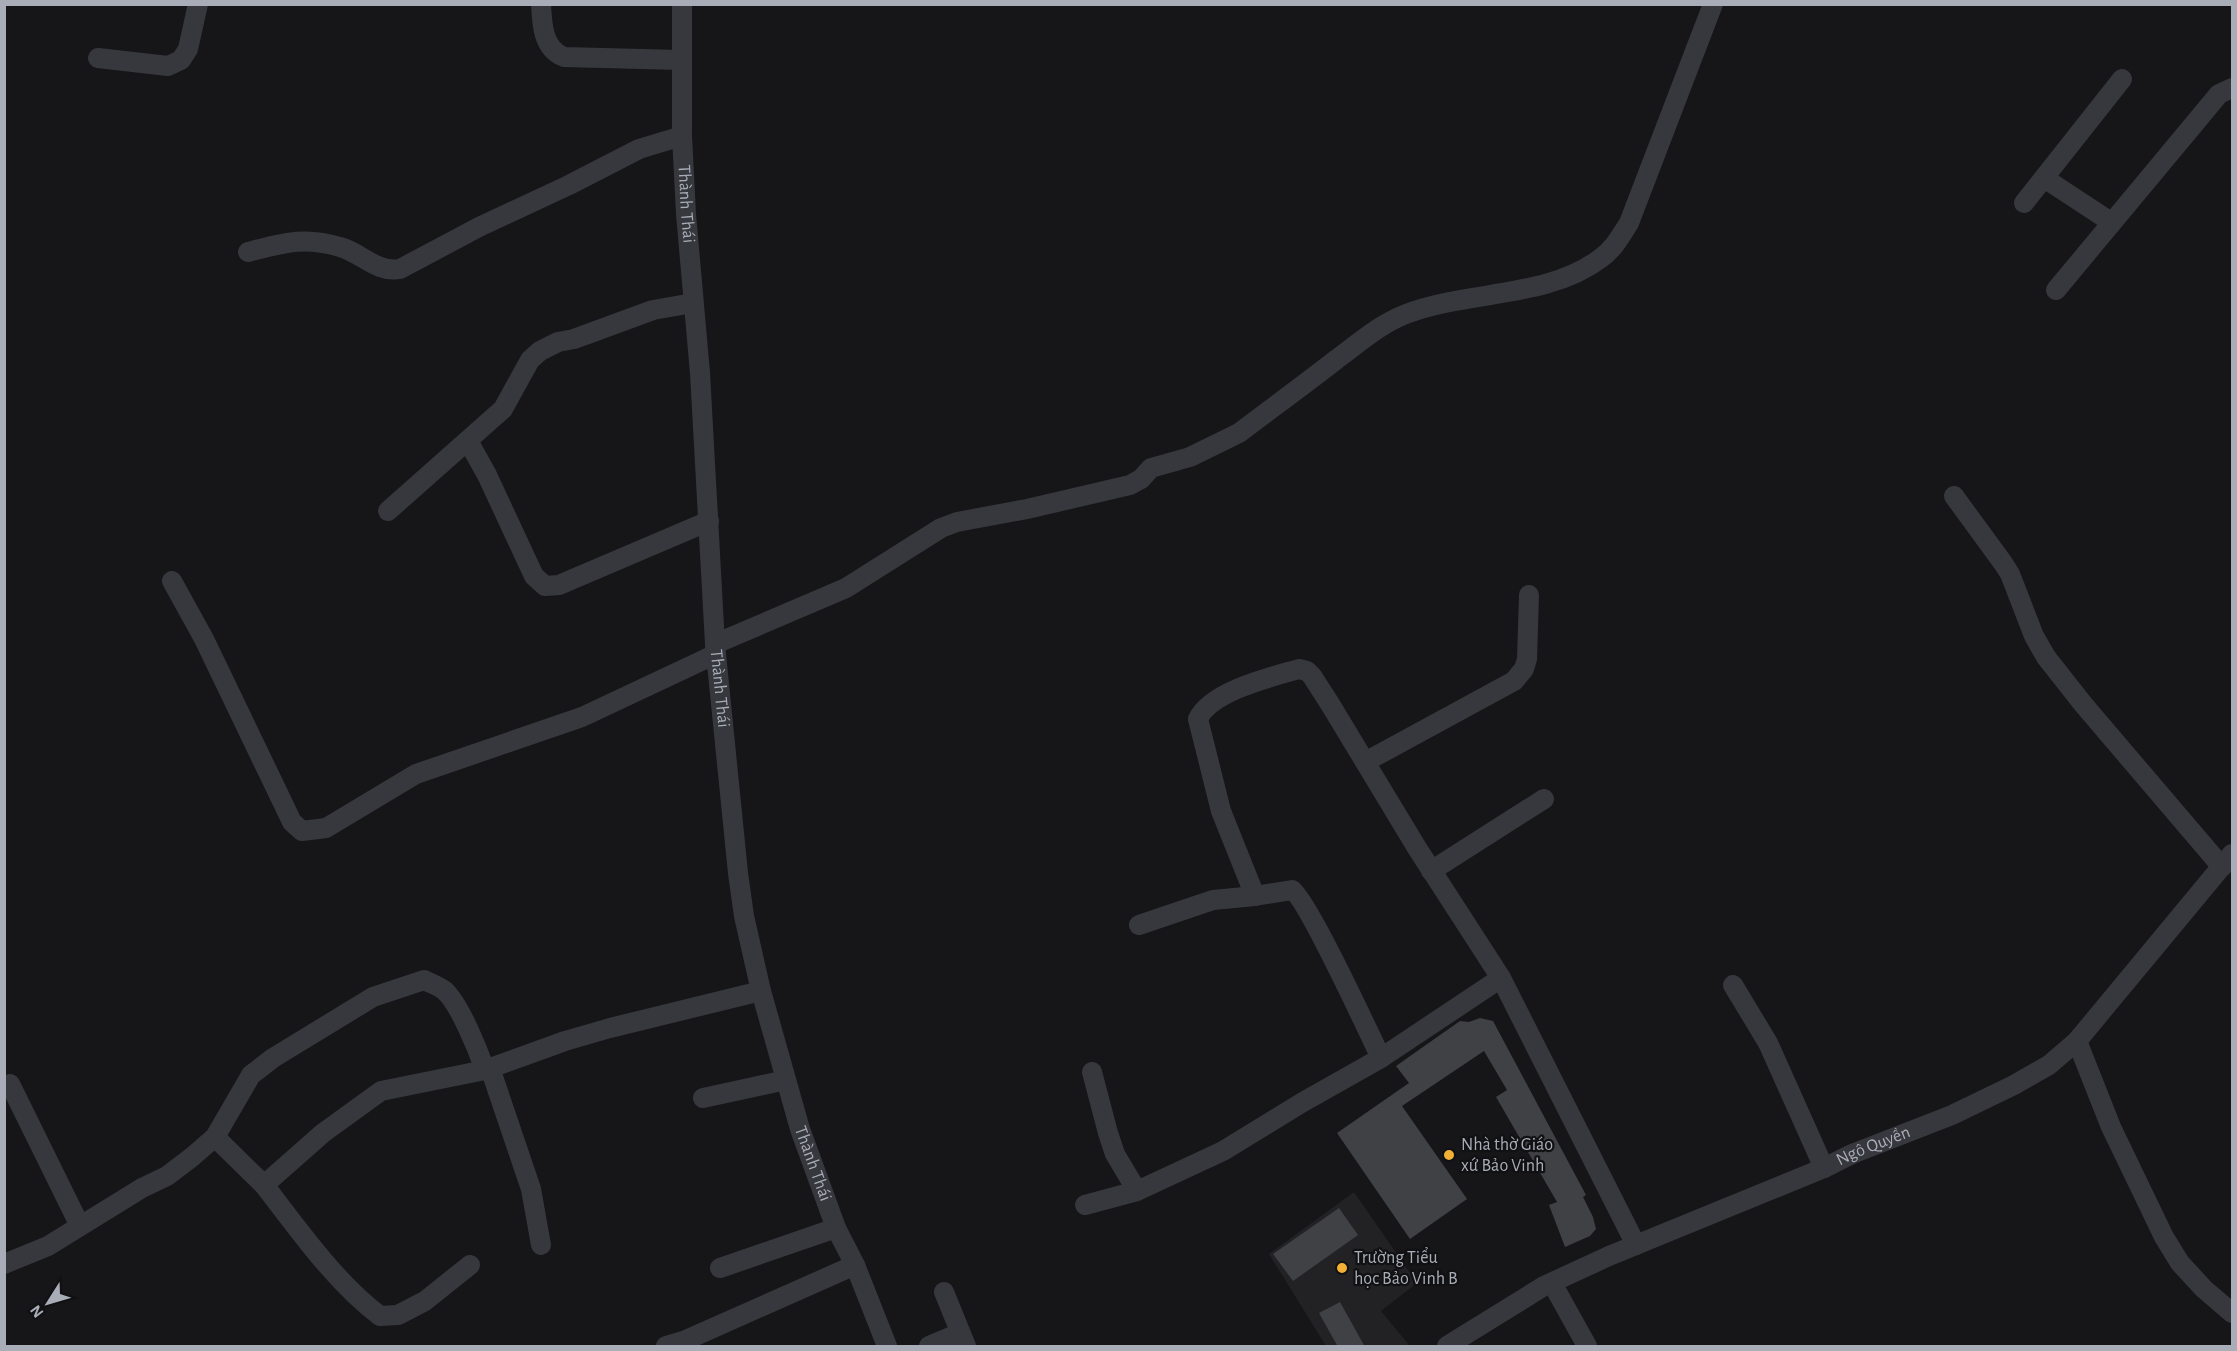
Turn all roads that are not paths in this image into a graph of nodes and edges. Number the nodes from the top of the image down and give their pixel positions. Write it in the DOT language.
graph roads {
  1 [pos="198,4"];
  2 [pos="540,4"];
  3 [pos="682,4"];
  4 [pos="1713,4"];
  5 [pos="98,58"];
  6 [pos="681,60"];
  7 [pos="2122,79"];
  8 [pos="2232,88"];
  9 [pos="682,136"];
  10 [pos="2043,178"];
  11 [pos="2024,203"];
  12 [pos="2111,222"];
  13 [pos="248,252"];
  14 [pos="2056,290"];
  15 [pos="693,303"];
  16 [pos="468,441"];
  17 [pos="1954,496"];
  18 [pos="388,511"];
  19 [pos="709,521"];
  20 [pos="172,581"];
  21 [pos="1529,595"];
  22 [pos="716,649"];
  23 [pos="1365,762"];
  24 [pos="1544,799"];
  25 [pos="2227,860"];
  26 [pos="1431,871"];
  27 [pos="1255,896"];
  28 [pos="1139,925"];
  29 [pos="1501,978"];
  30 [pos="1733,985"];
  31 [pos="761,991"];
  32 [pos="2077,1041"];
  33 [pos="1381,1058"];
  34 [pos="488,1069"];
  35 [pos="1092,1072"];
  36 [pos="786,1080"];
  37 [pos="10,1084"];
  38 [pos="703,1098"];
  39 [pos="215,1137"];
  40 [pos="1824,1168"];
  41 [pos="264,1185"];
  42 [pos="1137,1191"];
  43 [pos="1085,1205"];
  44 [pos="80,1226"];
  45 [pos="836,1228"];
  46 [pos="542,1245"];
  47 [pos="1636,1245"];
  48 [pos="4,1264"];
  49 [pos="470,1265"];
  50 [pos="855,1265"];
  51 [pos="720,1268"];
  52 [pos="1552,1282"];
  53 [pos="944,1292"];
  54 [pos="2232,1312"];
  55 [pos="963,1340"];
  56 [pos="666,1347"];
  57 [pos="887,1347"];
  58 [pos="929,1347"];
  59 [pos="1447,1347"];
  60 [pos="1587,1347"];
  1 -- 5 [label="street"];
  2 -- 6 [label="street"];
  3 -- 6 [label="street, Thành Thái"];
  4 -- 22 [label="street"];
  6 -- 9 [label="street, Thành Thái"];
  7 -- 10 [label="street"];
  8 -- 12 [label="street"];
  9 -- 13 [label="street"];
  9 -- 15 [label="street, Thành Thái"];
  10 -- 11 [label="street"];
  10 -- 12 [label="street"];
  12 -- 14 [label="street"];
  15 -- 16 [label="street"];
  15 -- 19 [label="street, Thành Thái"];
  16 -- 18 [label="street"];
  16 -- 19 [label="street"];
  17 -- 25 [label="street"];
  19 -- 22 [label="street, Thành Thái"];
  20 -- 22 [label="street"];
  21 -- 23 [label="street"];
  22 -- 31 [label="street, Thành Thái"];
  23 -- 26 [label="street"];
  23 -- 27 [label="street"];
  24 -- 26 [label="street"];
  25 -- 32 [label="street, Ngô Quyền"];
  26 -- 29 [label="street"];
  27 -- 28 [label="street"];
  27 -- 33 [label="street"];
  29 -- 33 [label="street"];
  29 -- 47 [label="street"];
  30 -- 40 [label="street"];
  31 -- 34 [label="street"];
  31 -- 36 [label="street, Thành Thái"];
  32 -- 40 [label="street, Ngô Quyền"];
  32 -- 54 [label="street"];
  33 -- 42 [label="street"];
  34 -- 39 [label="street"];
  34 -- 41 [label="street"];
  34 -- 46 [label="street"];
  35 -- 42 [label="street"];
  36 -- 38 [label="street"];
  36 -- 45 [label="street, Thành Thái"];
  37 -- 44 [label="street"];
  39 -- 41 [label="street"];
  39 -- 44 [label="street"];
  40 -- 47 [label="street, Ngô Quyền"];
  41 -- 49 [label="street"];
  42 -- 43 [label="street"];
  44 -- 48 [label="street"];
  45 -- 50 [label="street, Thành Thái"];
  45 -- 51 [label="street"];
  47 -- 52 [label="street, Ngô Quyền"];
  50 -- 56 [label="street"];
  50 -- 57 [label="street, Thành Thái"];
  52 -- 59 [label="street, Ngô Quyền"];
  52 -- 60 [label="street"];
  53 -- 55 [label="street"];
  55 -- 58 [label="street"];
}
